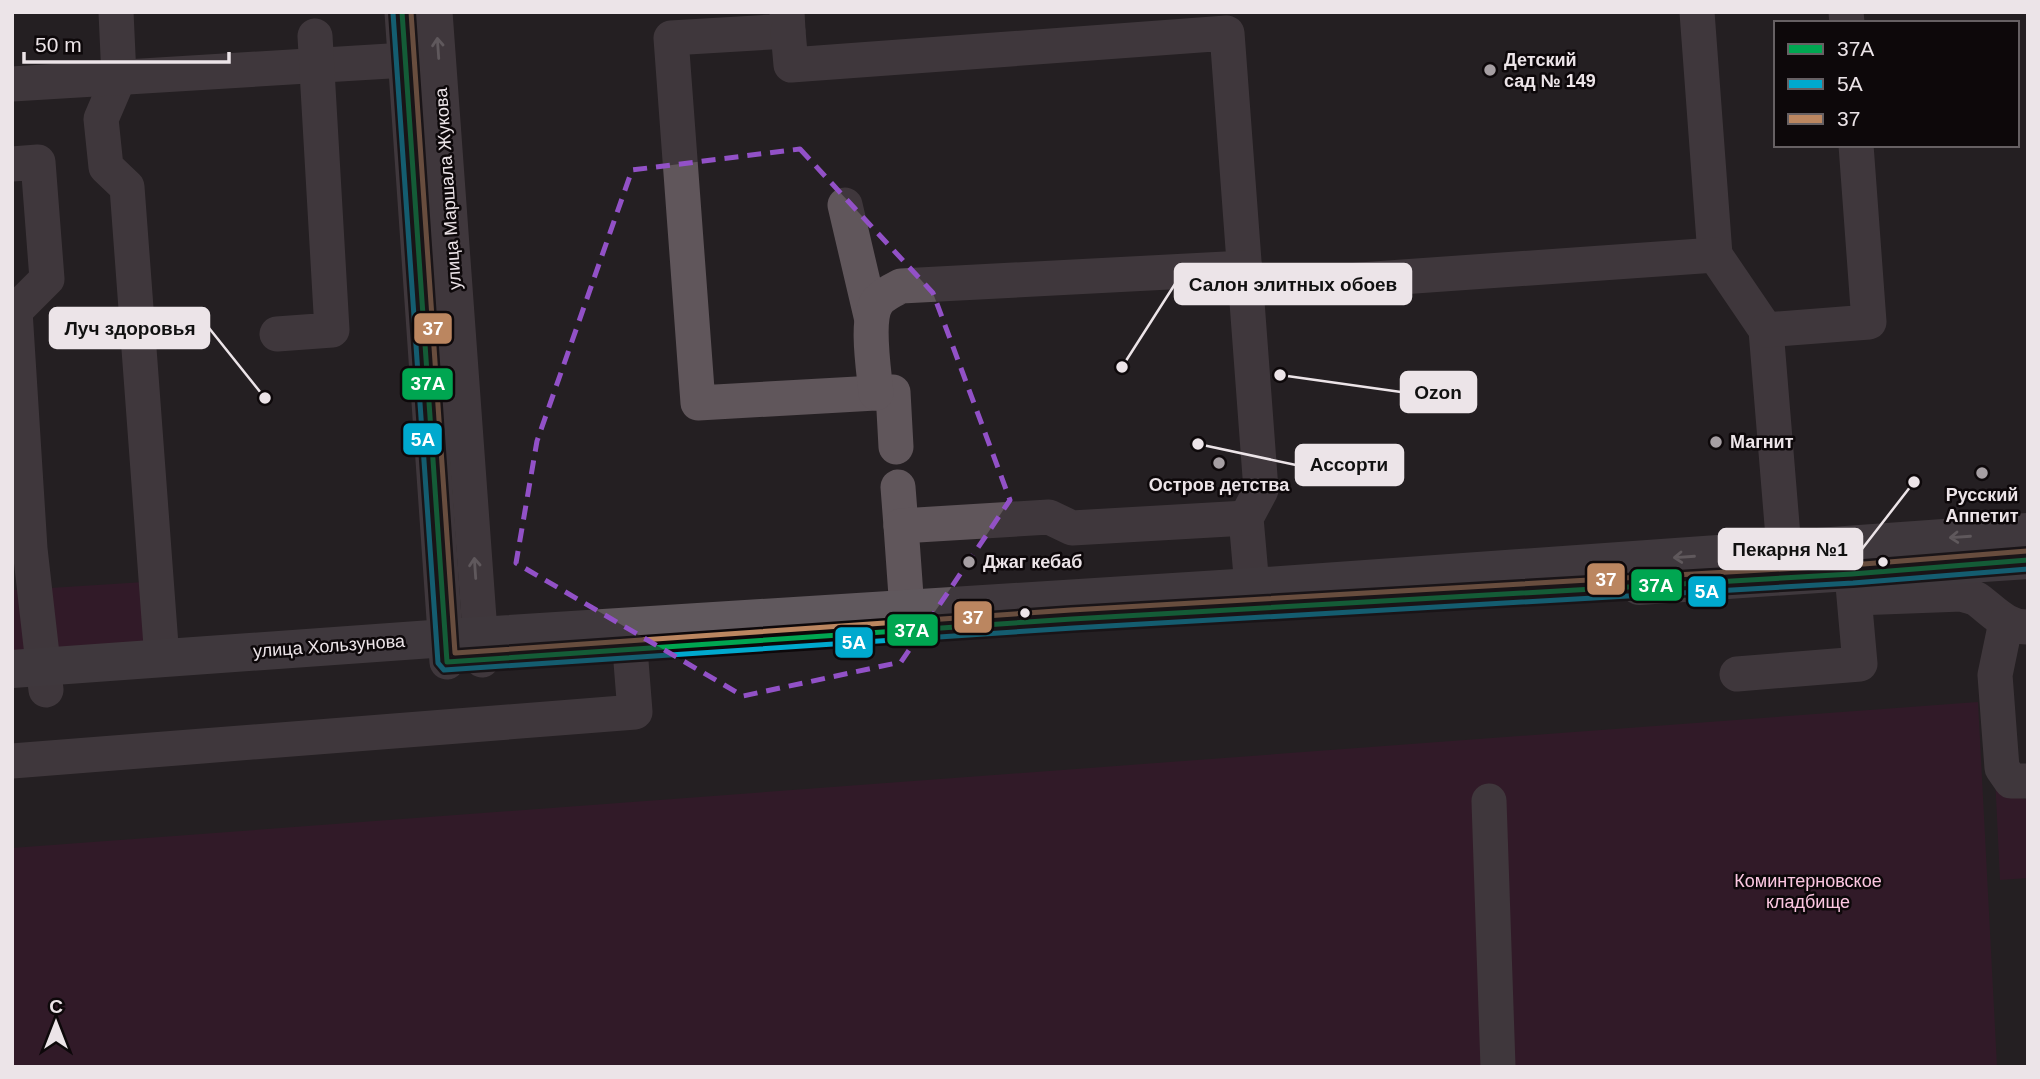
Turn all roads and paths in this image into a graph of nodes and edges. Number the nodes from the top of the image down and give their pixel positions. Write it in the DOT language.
graph roads {
  1 [pos="116,12"];
  2 [pos="402,12"];
  3 [pos="435,12"];
  4 [pos="1697,12"];
  5 [pos="787,22"];
  6 [pos="316,51"];
  7 [pos="406,60"];
  8 [pos="119,77"];
  9 [pos="12,84"];
  10 [pos="1856,147"];
  11 [pos="12,164"];
  12 [pos="845,205"];
  13 [pos="1715,255"];
  14 [pos="1245,278"];
  15 [pos="871,316"];
  16 [pos="1766,330"];
  17 [pos="278,334"];
  18 [pos="876,393"];
  19 [pos="896,447"];
  20 [pos="898,487"];
  21 [pos="1246,518"];
  22 [pos="901,526"];
  23 [pos="2028,532"];
  24 [pos="1784,550"];
  25 [pos="2028,560"];
  26 [pos="1853,586"];
  27 [pos="1252,587"];
  28 [pos="907,610"];
  29 [pos="2017,625"];
  30 [pos="464,649"];
  31 [pos="630,649"];
  32 [pos="162,659"];
  33 [pos="1737,674"];
  34 [pos="28,680"];
  35 [pos="12,761"];
  36 [pos="2028,782"];
  37 [pos="1489,801"];
  38 [pos="1498,1067"];
  1 -- 8 [label="street"];
  2 -- 7 [label="street, улица Маршала Жукова"];
  30 -- 3 [label="street, улица Маршала Жукова, one-way"];
  4 -- 13 [label="street"];
  5 -- 14 [label="street"];
  5 -- 18 [label="street"];
  6 -- 7 [label="street"];
  6 -- 8 [label="street"];
  6 -- 17 [label="street"];
  7 -- 30 [label="street, улица Маршала Жукова"];
  8 -- 9 [label="street"];
  8 -- 32 [label="street"];
  10 -- 16 [label="street"];
  11 -- 34 [label="street"];
  12 -- 15 [label="street"];
  13 -- 14 [label="street"];
  13 -- 16 [label="street"];
  14 -- 15 [label="street"];
  14 -- 21 [label="street"];
  15 -- 18 [label="street"];
  16 -- 24 [label="street"];
  18 -- 19 [label="street"];
  20 -- 22 [label="street"];
  21 -- 22 [label="street"];
  21 -- 27 [label="street"];
  22 -- 28 [label="street"];
  23 -- 24 [label="main road, улица Хользунова, one-way"];
  24 -- 27 [label="main road, улица Хользунова, one-way"];
  25 -- 26 [label="main road, улица Хользунова"];
  26 -- 29 [label="street"];
  26 -- 31 [label="main road, улица Хользунова"];
  26 -- 33 [label="street"];
  27 -- 28 [label="main road, улица Хользунова"];
  28 -- 30 [label="main road, улица Хользунова"];
  29 -- 36 [label="street"];
  30 -- 31 [label="main road, улица Хользунова"];
  30 -- 32 [label="main road, улица Хользунова"];
  30 -- 34 [label="main road, улица Хользунова"];
  31 -- 35 [label="street"];
  32 -- 34 [label="main road, улица Хользунова"];
  37 -- 38 [label="street"];
}
